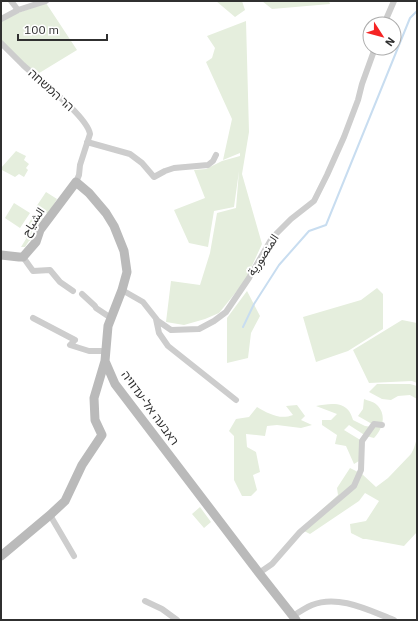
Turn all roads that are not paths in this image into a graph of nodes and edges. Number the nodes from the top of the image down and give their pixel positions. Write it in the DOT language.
graph roads {
  1 [pos="11,1"];
  2 [pos="46,1"];
  3 [pos="394,1"];
  4 [pos="18,10"];
  5 [pos="387,16"];
  6 [pos="1,19"];
  7 [pos="1,43"];
  8 [pos="372,56"];
  9 [pos="87,142"];
  10 [pos="216,155"];
  11 [pos="76,182"];
  12 [pos="1,256"];
  13 [pos="23,257"];
  14 [pos="122,290"];
  15 [pos="73,291"];
  16 [pos="82,294"];
  17 [pos="33,318"];
  18 [pos="111,318"];
  19 [pos="156,319"];
  20 [pos="106,356"];
  21 [pos="236,400"];
  22 [pos="382,425"];
  23 [pos="50,515"];
  24 [pos="1,556"];
  25 [pos="74,556"];
  26 [pos="259,573"];
  27 [pos="145,601"];
  28 [pos="295,618"];
  29 [pos="177,620"];
  30 [pos="394,620"];
  1 -- 4 [label="street"];
  2 -- 4 [label="street"];
  3 -- 5 [label="street"];
  4 -- 6 [label="street"];
  7 -- 9 [label="street, הר המשחה"];
  8 -- 19 [label="street, المنصورية"];
  9 -- 10 [label="street"];
  9 -- 11 [label="street"];
  11 -- 13 [label="street, الشياح"];
  11 -- 14 [label="street, ראבעה אל-עדוויה"];
  12 -- 13 [label="street"];
  13 -- 15 [label="street"];
  14 -- 18 [label="street, ראבעה אל-עדוויה"];
  14 -- 19 [label="street, المنصورية"];
  16 -- 18 [label="street"];
  17 -- 20 [label="street"];
  18 -- 20 [label="street, ראבעה אל-עדוויה"];
  19 -- 21 [label="street"];
  20 -- 23 [label="street"];
  20 -- 26 [label="street, ראבעה אל-עדוויה"];
  22 -- 26 [label="street"];
  23 -- 24 [label="street"];
  23 -- 25 [label="street"];
  26 -- 28 [label="street, ראבעה אל-עדוויה"];
  27 -- 29 [label="street"];
  28 -- 30 [label="street"];
}
